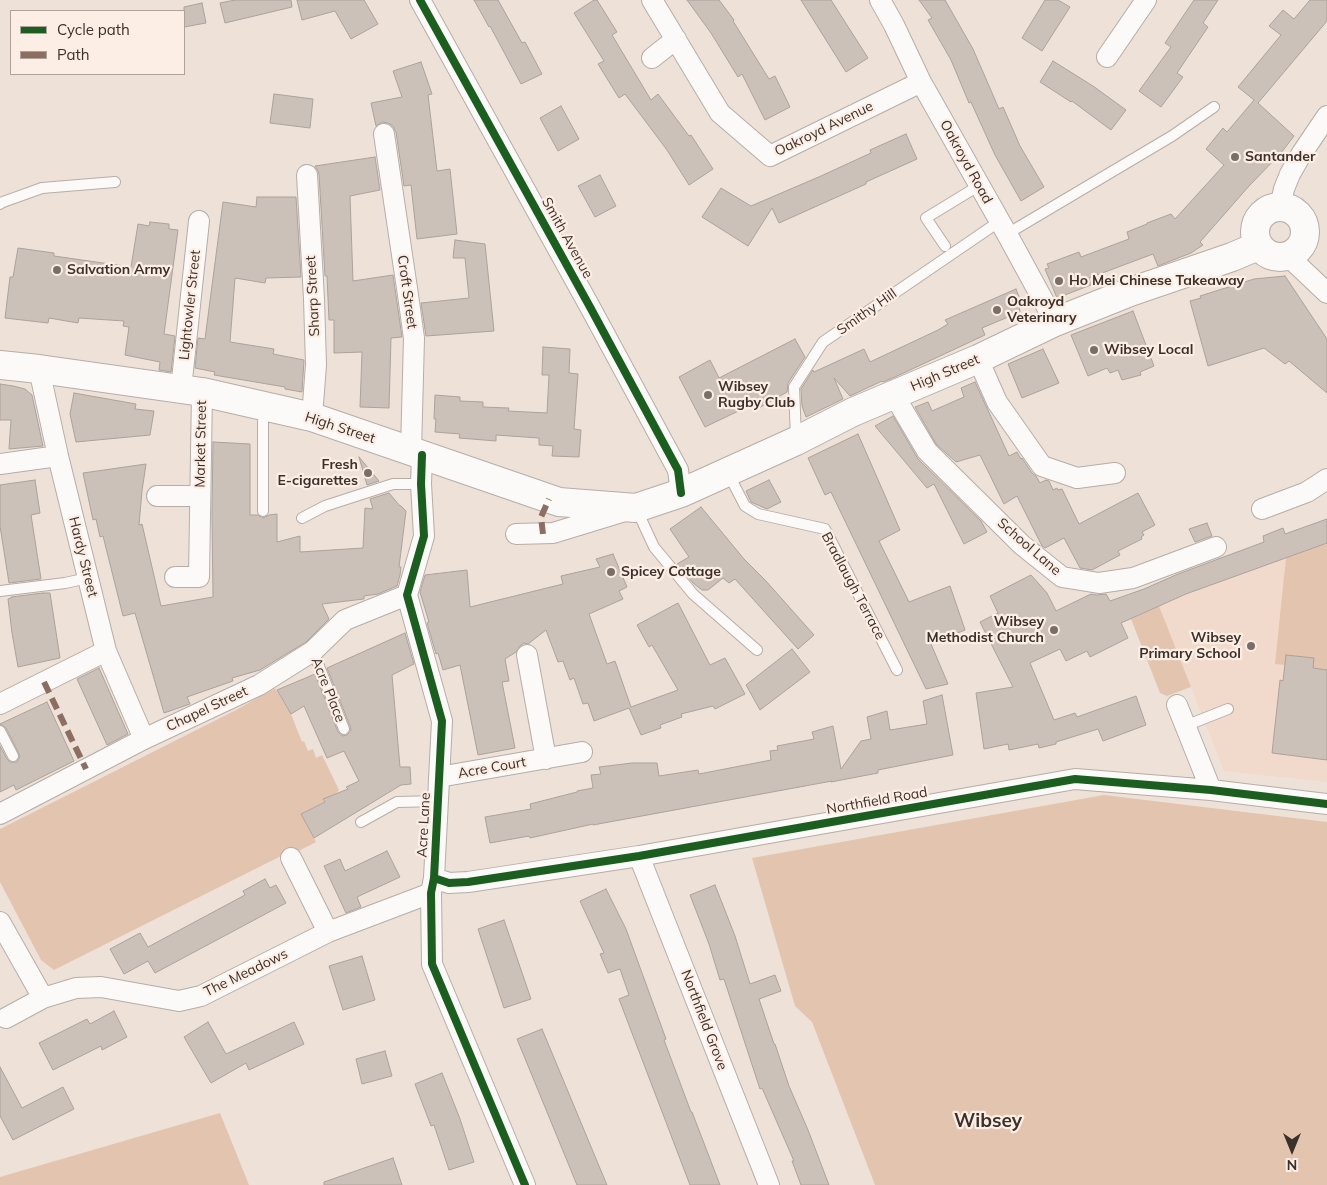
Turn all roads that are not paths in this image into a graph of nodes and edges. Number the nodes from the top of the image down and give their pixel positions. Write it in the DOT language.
graph roads {
  1 [pos="420,0"];
  2 [pos="652,0"];
  3 [pos="880,0"];
  4 [pos="1146,0"];
  5 [pos="676,39"];
  6 [pos="1107,57"];
  7 [pos="652,58"];
  8 [pos="921,82"];
  9 [pos="1214,107"];
  10 [pos="1327,116"];
  11 [pos="384,134"];
  12 [pos="307,175"];
  13 [pos="115,182"];
  14 [pos="980,185"];
  15 [pos="0,204"];
  16 [pos="1280,207"];
  17 [pos="199,222"];
  18 [pos="1003,227"];
  19 [pos="944,246"];
  20 [pos="1258,246"];
  21 [pos="1306,246"];
  22 [pos="1327,293"];
  23 [pos="1055,322"];
  24 [pos="978,359"];
  25 [pos="0,365"];
  26 [pos="39,369"];
  27 [pos="192,390"];
  28 [pos="894,395"];
  29 [pos="263,406"];
  30 [pos="312,417"];
  31 [pos="796,441"];
  32 [pos="416,453"];
  33 [pos="58,456"];
  34 [pos="0,464"];
  35 [pos="727,472"];
  36 [pos="1115,473"];
  37 [pos="1327,479"];
  38 [pos="421,484"];
  39 [pos="681,493"];
  40 [pos="156,496"];
  41 [pos="200,496"];
  42 [pos="636,508"];
  43 [pos="1262,509"];
  44 [pos="263,511"];
  45 [pos="302,518"];
  46 [pos="516,534"];
  47 [pos="1216,547"];
  48 [pos="175,577"];
  49 [pos="88,578"];
  50 [pos="0,591"];
  51 [pos="407,595"];
  52 [pos="757,650"];
  53 [pos="106,651"];
  54 [pos="313,651"];
  55 [pos="527,655"];
  56 [pos="897,670"];
  57 [pos="0,704"];
  58 [pos="1176,705"];
  59 [pos="1228,708"];
  60 [pos="1185,726"];
  61 [pos="344,729"];
  62 [pos="0,731"];
  63 [pos="144,739"];
  64 [pos="582,752"];
  65 [pos="13,756"];
  66 [pos="546,759"];
  67 [pos="439,777"];
  68 [pos="1211,790"];
  69 [pos="437,801"];
  70 [pos="1327,804"];
  71 [pos="0,814"];
  72 [pos="362,822"];
  73 [pos="639,856"];
  74 [pos="291,858"];
  75 [pos="433,885"];
  76 [pos="0,922"];
  77 [pos="328,932"];
  78 [pos="43,998"];
  79 [pos="6,1018"];
  80 [pos="524,1184"];
  81 [pos="769,1185"];
  1 -- 39 [label="street, Smith Avenue"];
  2 -- 5 [label="street, Oakroyd Avenue"];
  3 -- 8 [label="street, Oakroyd Road"];
  4 -- 6 [label="street"];
  5 -- 7 [label="street"];
  5 -- 8 [label="street, Oakroyd Avenue"];
  8 -- 14 [label="street, Oakroyd Road"];
  9 -- 18 [label="lane, Smithy Hill"];
  10 -- 16 [label="street"];
  11 -- 32 [label="street, Croft Street"];
  12 -- 30 [label="street, Sharp Street"];
  13 -- 15 [label="lane"];
  14 -- 18 [label="street, Oakroyd Road"];
  14 -- 19 [label="lane"];
  16 -- 20 [label="main road"];
  16 -- 21 [label="main road"];
  17 -- 27 [label="street, Lightowler Street"];
  18 -- 23 [label="street, Oakroyd Road"];
  18 -- 31 [label="lane, Smithy Hill"];
  20 -- 21 [label="main road"];
  20 -- 23 [label="main road, High Street"];
  21 -- 22 [label="street"];
  23 -- 24 [label="main road, High Street"];
  24 -- 28 [label="main road, High Street"];
  24 -- 36 [label="street"];
  25 -- 26 [label="main road, High Street"];
  26 -- 27 [label="main road, High Street"];
  26 -- 33 [label="street, Hardy Street"];
  27 -- 29 [label="main road, High Street"];
  27 -- 41 [label="street, Market Street"];
  28 -- 31 [label="main road, High Street"];
  28 -- 47 [label="street, School Lane"];
  29 -- 30 [label="main road, High Street"];
  29 -- 44 [label="lane"];
  30 -- 32 [label="main road, High Street"];
  31 -- 35 [label="main road, High Street"];
  32 -- 38 [label="street"];
  32 -- 42 [label="main road, High Street"];
  33 -- 34 [label="street"];
  33 -- 49 [label="street, Hardy Street"];
  35 -- 39 [label="main road, High Street"];
  35 -- 56 [label="lane, Bradlaugh Terrace"];
  37 -- 43 [label="street"];
  38 -- 45 [label="lane"];
  38 -- 51 [label="street"];
  39 -- 42 [label="main road, High Street"];
  40 -- 41 [label="street, Market Street"];
  41 -- 48 [label="street, Market Street"];
  42 -- 46 [label="street, High Street"];
  42 -- 52 [label="lane"];
  49 -- 50 [label="lane"];
  49 -- 53 [label="street, Hardy Street"];
  51 -- 54 [label="street, Chapel Street"];
  51 -- 67 [label="street, Acre Lane"];
  53 -- 57 [label="street"];
  53 -- 63 [label="street, Hardy Street"];
  54 -- 61 [label="lane, Acre Place"];
  54 -- 63 [label="street, Chapel Street"];
  55 -- 66 [label="street, Acre Court"];
  58 -- 60 [label="street"];
  59 -- 60 [label="lane"];
  60 -- 68 [label="street"];
  62 -- 65 [label="lane"];
  63 -- 71 [label="street, Chapel Street"];
  64 -- 66 [label="street, Acre Court"];
  66 -- 67 [label="street, Acre Court"];
  67 -- 69 [label="street, Acre Lane"];
  68 -- 70 [label="street, Northfield Road"];
  68 -- 73 [label="street, Northfield Road"];
  69 -- 72 [label="lane"];
  69 -- 75 [label="street, Acre Lane"];
  73 -- 75 [label="street, Northfield Road"];
  73 -- 81 [label="street, Northfield Grove"];
  74 -- 77 [label="street"];
  75 -- 77 [label="street, The Meadows"];
  75 -- 80 [label="street, Acre Lane"];
  76 -- 78 [label="street"];
  77 -- 78 [label="street, The Meadows"];
  78 -- 79 [label="street, The Meadows"];
}
